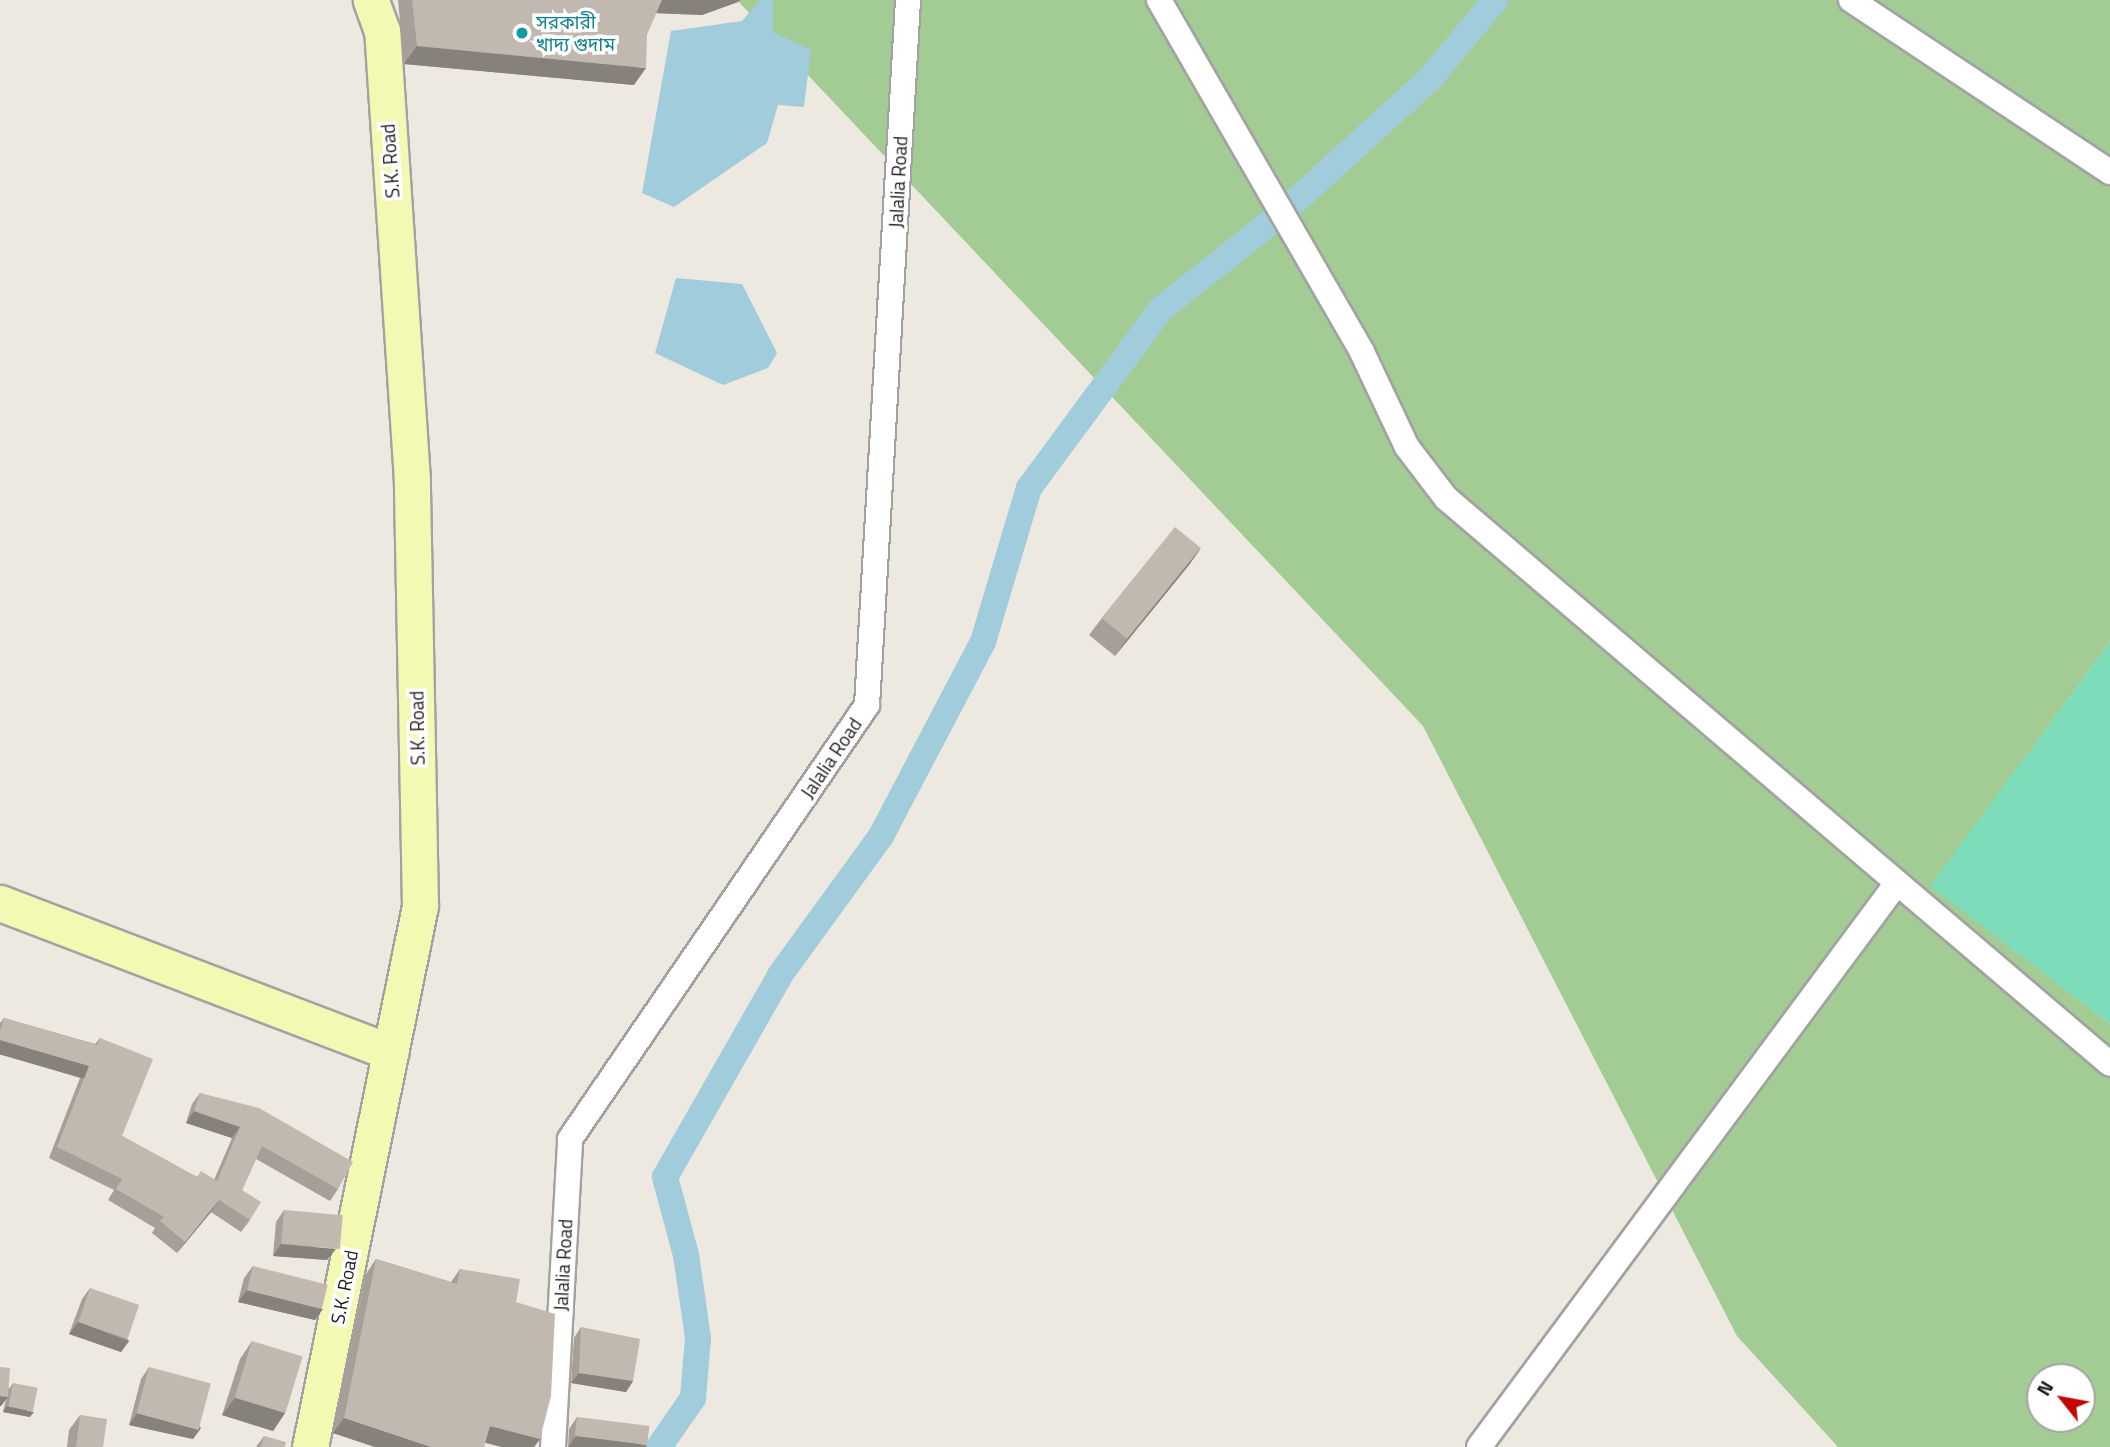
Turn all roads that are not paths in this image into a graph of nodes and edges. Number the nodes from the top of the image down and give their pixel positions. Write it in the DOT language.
graph roads {
  1 [pos="371,0"];
  2 [pos="908,0"];
  3 [pos="1158,0"];
  4 [pos="1851,0"];
  5 [pos="2110,172"];
  6 [pos="1897,883"];
  7 [pos="0,904"];
  8 [pos="391,1052"];
  9 [pos="2110,1063"];
  10 [pos="310,1447"];
  11 [pos="553,1447"];
  12 [pos="1479,1447"];
  1 -- 8 [label="main road, S.K. Road"];
  2 -- 11 [label="street, Jalalia Road"];
  3 -- 6 [label="street"];
  4 -- 5 [label="street"];
  6 -- 9 [label="street"];
  6 -- 12 [label="street"];
  7 -- 8 [label="main road"];
  8 -- 10 [label="main road, S.K. Road"];
}
